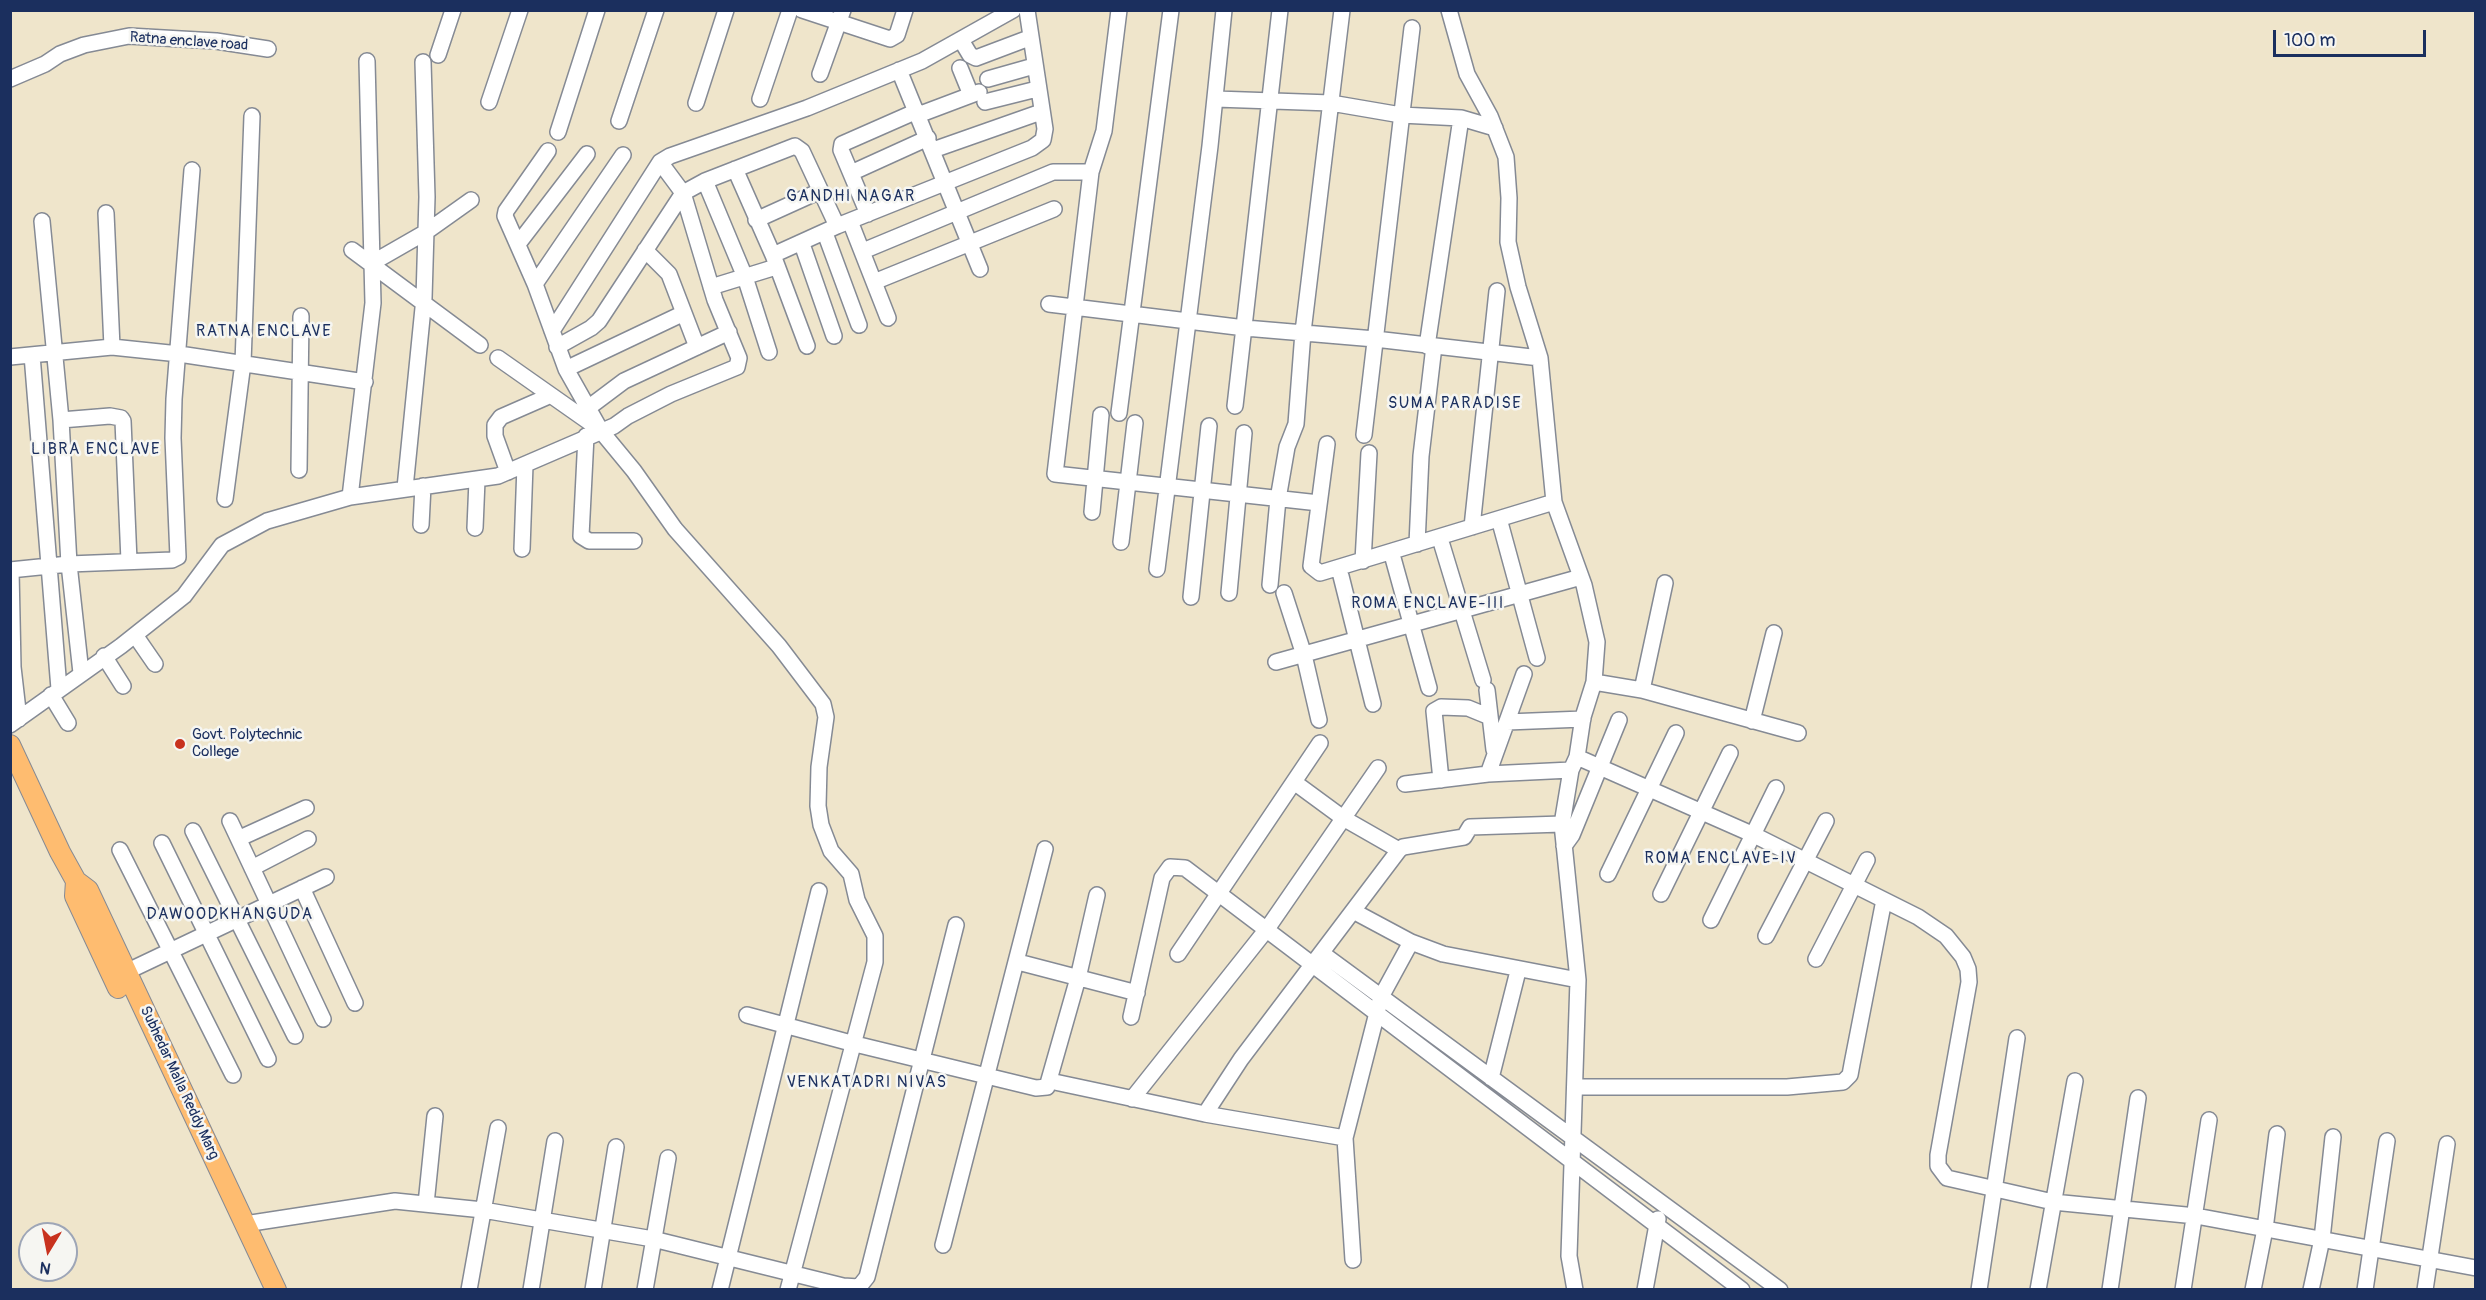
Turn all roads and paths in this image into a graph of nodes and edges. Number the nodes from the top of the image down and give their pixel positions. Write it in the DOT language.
graph roads {
  1 [pos="453,10"];
  2 [pos="520,10"];
  3 [pos="597,10"];
  4 [pos="656,10"];
  5 [pos="726,10"];
  6 [pos="790,10"];
  7 [pos="802,10"];
  8 [pos="905,10"];
  9 [pos="1013,10"];
  10 [pos="1027,10"];
  11 [pos="1119,10"];
  12 [pos="1171,10"];
  13 [pos="1224,10"];
  14 [pos="1280,10"];
  15 [pos="1342,10"];
  16 [pos="1449,10"];
  17 [pos="840,17"];
  18 [pos="1412,28"];
  19 [pos="1029,38"];
  20 [pos="961,40"];
  21 [pos="268,49"];
  22 [pos="438,55"];
  23 [pos="367,61"];
  24 [pos="423,62"];
  25 [pos="1034,66"];
  26 [pos="960,68"];
  27 [pos="899,70"];
  28 [pos="820,74"];
  29 [pos="10,79"];
  30 [pos="988,80"];
  31 [pos="1037,89"];
  32 [pos="978,97"];
  33 [pos="760,99"];
  34 [pos="1216,99"];
  35 [pos="1270,100"];
  36 [pos="489,102"];
  37 [pos="696,103"];
  38 [pos="1330,103"];
  39 [pos="1041,112"];
  40 [pos="917,113"];
  41 [pos="1401,115"];
  42 [pos="252,116"];
  43 [pos="1461,118"];
  44 [pos="619,121"];
  45 [pos="1495,128"];
  46 [pos="558,132"];
  47 [pos="931,144"];
  48 [pos="548,151"];
  49 [pos="587,154"];
  50 [pos="622,155"];
  51 [pos="660,162"];
  52 [pos="735,169"];
  53 [pos="192,170"];
  54 [pos="1091,172"];
  55 [pos="851,173"];
  56 [pos="705,181"];
  57 [pos="947,183"];
  58 [pos="820,191"];
  59 [pos="683,193"];
  60 [pos="471,200"];
  61 [pos="1054,209"];
  62 [pos="958,212"];
  63 [pos="106,213"];
  64 [pos="868,214"];
  65 [pos="756,220"];
  66 [pos="42,222"];
  67 [pos="837,227"];
  68 [pos="426,232"];
  69 [pos="968,243"];
  70 [pos="518,244"];
  71 [pos="802,244"];
  72 [pos="352,250"];
  73 [pos="645,250"];
  74 [pos="863,251"];
  75 [pos="775,261"];
  76 [pos="372,263"];
  77 [pos="980,269"];
  78 [pos="745,277"];
  79 [pos="874,282"];
  80 [pos="534,284"];
  81 [pos="711,287"];
  82 [pos="1497,291"];
  83 [pos="424,302"];
  84 [pos="1049,304"];
  85 [pos="1077,308"];
  86 [pos="684,313"];
  87 [pos="1133,314"];
  88 [pos="301,316"];
  89 [pos="888,318"];
  90 [pos="1186,321"];
  91 [pos="859,325"];
  92 [pos="1245,328"];
  93 [pos="552,331"];
  94 [pos="729,332"];
  95 [pos="1303,332"];
  96 [pos="834,336"];
  97 [pos="1375,339"];
  98 [pos="480,345"];
  99 [pos="807,346"];
  100 [pos="1430,346"];
  101 [pos="112,347"];
  102 [pos="557,347"];
  103 [pos="697,347"];
  104 [pos="769,352"];
  105 [pos="53,353"];
  106 [pos="179,354"];
  107 [pos="1490,354"];
  108 [pos="32,356"];
  109 [pos="10,357"];
  110 [pos="498,358"];
  111 [pos="1540,358"];
  112 [pos="243,363"];
  113 [pos="566,369"];
  114 [pos="300,373"];
  115 [pos="365,382"];
  116 [pos="549,396"];
  117 [pos="1235,406"];
  118 [pos="588,408"];
  119 [pos="1119,413"];
  120 [pos="1101,415"];
  121 [pos="62,420"];
  122 [pos="1135,423"];
  123 [pos="1209,426"];
  124 [pos="602,431"];
  125 [pos="1244,433"];
  126 [pos="1364,435"];
  127 [pos="586,436"];
  128 [pos="1327,444"];
  129 [pos="1369,453"];
  130 [pos="525,465"];
  131 [pos="300,470"];
  132 [pos="508,472"];
  133 [pos="1095,478"];
  134 [pos="477,480"];
  135 [pos="1128,482"];
  136 [pos="423,486"];
  137 [pos="1167,487"];
  138 [pos="405,488"];
  139 [pos="1202,490"];
  140 [pos="1239,495"];
  141 [pos="350,497"];
  142 [pos="225,499"];
  143 [pos="1278,499"];
  144 [pos="1554,502"];
  145 [pos="1319,503"];
  146 [pos="1092,512"];
  147 [pos="421,525"];
  148 [pos="1501,526"];
  149 [pos="1472,527"];
  150 [pos="474,528"];
  151 [pos="634,541"];
  152 [pos="1121,542"];
  153 [pos="1417,544"];
  154 [pos="1442,545"];
  155 [pos="522,549"];
  156 [pos="1393,558"];
  157 [pos="129,561"];
  158 [pos="1363,561"];
  159 [pos="69,564"];
  160 [pos="48,566"];
  161 [pos="1157,569"];
  162 [pos="11,570"];
  163 [pos="1341,576"];
  164 [pos="1581,577"];
  165 [pos="1665,583"];
  166 [pos="1270,585"];
  167 [pos="1229,593"];
  168 [pos="1284,593"];
  169 [pos="1521,594"];
  170 [pos="1191,597"];
  171 [pos="1464,610"];
  172 [pos="1411,623"];
  173 [pos="1774,633"];
  174 [pos="135,635"];
  175 [pos="1356,639"];
  176 [pos="1304,655"];
  177 [pos="104,656"];
  178 [pos="1537,658"];
  179 [pos="1276,662"];
  180 [pos="155,664"];
  181 [pos="81,673"];
  182 [pos="1524,674"];
  183 [pos="1594,682"];
  184 [pos="123,686"];
  185 [pos="1429,688"];
  186 [pos="1642,690"];
  187 [pos="55,692"];
  188 [pos="1373,704"];
  189 [pos="1490,717"];
  190 [pos="1583,719"];
  191 [pos="1319,720"];
  192 [pos="1620,720"];
  193 [pos="1752,721"];
  194 [pos="15,722"];
  195 [pos="1507,722"];
  196 [pos="68,723"];
  197 [pos="1676,733"];
  198 [pos="1798,733"];
  199 [pos="1320,743"];
  200 [pos="10,745"];
  201 [pos="1494,753"];
  202 [pos="1730,753"];
  203 [pos="1574,763"];
  204 [pos="1600,766"];
  205 [pos="1378,768"];
  206 [pos="1488,774"];
  207 [pos="1441,780"];
  208 [pos="1294,782"];
  209 [pos="1405,784"];
  210 [pos="1776,788"];
  211 [pos="1651,789"];
  212 [pos="306,808"];
  213 [pos="1701,812"];
  214 [pos="1343,818"];
  215 [pos="230,821"];
  216 [pos="1826,821"];
  217 [pos="1562,824"];
  218 [pos="193,831"];
  219 [pos="1754,835"];
  220 [pos="240,838"];
  221 [pos="308,840"];
  222 [pos="162,843"];
  223 [pos="1564,846"];
  224 [pos="1045,849"];
  225 [pos="120,850"];
  226 [pos="1399,850"];
  227 [pos="1867,860"];
  228 [pos="1806,861"];
  229 [pos="252,868"];
  230 [pos="1608,874"];
  231 [pos="326,877"];
  232 [pos="76,881"];
  233 [pos="1853,885"];
  234 [pos="302,888"];
  235 [pos="819,891"];
  236 [pos="1220,893"];
  237 [pos="1661,894"];
  238 [pos="1097,895"];
  239 [pos="1884,900"];
  240 [pos="269,905"];
  241 [pos="1355,912"];
  242 [pos="237,919"];
  243 [pos="1711,920"];
  244 [pos="957,925"];
  245 [pos="1267,929"];
  246 [pos="206,934"];
  247 [pos="1767,936"];
  248 [pos="1411,942"];
  249 [pos="172,950"];
  250 [pos="1178,954"];
  251 [pos="1816,959"];
  252 [pos="1318,960"];
  253 [pos="1018,962"];
  254 [pos="1518,971"];
  255 [pos="126,972"];
  256 [pos="1078,978"];
  257 [pos="1578,980"];
  258 [pos="1137,993"];
  259 [pos="1382,997"];
  260 [pos="355,1003"];
  261 [pos="747,1015"];
  262 [pos="1378,1015"];
  263 [pos="1131,1017"];
  264 [pos="323,1019"];
  265 [pos="784,1025"];
  266 [pos="295,1036"];
  267 [pos="2017,1038"];
  268 [pos="851,1043"];
  269 [pos="268,1059"];
  270 [pos="923,1061"];
  271 [pos="233,1075"];
  272 [pos="988,1075"];
  273 [pos="1491,1078"];
  274 [pos="2075,1081"];
  275 [pos="1050,1082"];
  276 [pos="1575,1087"];
  277 [pos="2138,1098"];
  278 [pos="1132,1099"];
  279 [pos="1205,1114"];
  280 [pos="435,1116"];
  281 [pos="2209,1120"];
  282 [pos="498,1128"];
  283 [pos="2277,1134"];
  284 [pos="2332,1137"];
  285 [pos="1345,1138"];
  286 [pos="1573,1138"];
  287 [pos="555,1141"];
  288 [pos="2387,1141"];
  289 [pos="2447,1144"];
  290 [pos="615,1147"];
  291 [pos="668,1158"];
  292 [pos="1572,1162"];
  293 [pos="1992,1189"];
  294 [pos="2054,1202"];
  295 [pos="1661,1203"];
  296 [pos="426,1204"];
  297 [pos="2122,1208"];
  298 [pos="483,1210"];
  299 [pos="2196,1216"];
  300 [pos="543,1219"];
  301 [pos="245,1224"];
  302 [pos="1657,1226"];
  303 [pos="601,1229"];
  304 [pos="2265,1229"];
  305 [pos="653,1239"];
  306 [pos="2322,1239"];
  307 [pos="943,1245"];
  308 [pos="2373,1249"];
  309 [pos="728,1258"];
  310 [pos="1353,1260"];
  311 [pos="2430,1260"];
  312 [pos="2475,1268"];
  313 [pos="792,1273"];
  314 [pos="261,1290"];
  315 [pos="276,1290"];
  316 [pos="469,1290"];
  317 [pos="531,1290"];
  318 [pos="593,1290"];
  319 [pos="645,1290"];
  320 [pos="720,1290"];
  321 [pos="788,1290"];
  322 [pos="1575,1290"];
  323 [pos="1645,1290"];
  324 [pos="1742,1290"];
  325 [pos="1780,1290"];
  326 [pos="1978,1290"];
  327 [pos="2038,1290"];
  328 [pos="2110,1290"];
  329 [pos="2183,1290"];
  330 [pos="2253,1290"];
  331 [pos="2311,1290"];
  332 [pos="2365,1290"];
  333 [pos="2425,1290"];
  1 -- 22 [label="street"];
  2 -- 36 [label="street"];
  3 -- 46 [label="street"];
  4 -- 44 [label="street"];
  5 -- 37 [label="street"];
  6 -- 33 [label="street"];
  7 -- 17 [label="street"];
  8 -- 17 [label="street"];
  9 -- 20 [label="street"];
  10 -- 19 [label="street"];
  11 -- 54 [label="street"];
  12 -- 87 [label="street"];
  13 -- 34 [label="street"];
  14 -- 35 [label="street"];
  15 -- 38 [label="street"];
  16 -- 45 [label="street"];
  17 -- 28 [label="street"];
  18 -- 41 [label="street"];
  19 -- 20 [label="street"];
  19 -- 25 [label="street"];
  20 -- 27 [label="street"];
  21 -- 29 [label="street, Ratna enclave road"];
  23 -- 76 [label="street"];
  24 -- 68 [label="street"];
  25 -- 30 [label="street"];
  25 -- 31 [label="street"];
  26 -- 32 [label="street"];
  27 -- 40 [label="street"];
  27 -- 51 [label="street"];
  31 -- 32 [label="street"];
  31 -- 39 [label="street"];
  32 -- 40 [label="street"];
  34 -- 35 [label="street"];
  34 -- 90 [label="street"];
  35 -- 38 [label="street"];
  35 -- 92 [label="street"];
  38 -- 41 [label="street"];
  38 -- 95 [label="street"];
  39 -- 47 [label="street"];
  39 -- 57 [label="street"];
  40 -- 47 [label="street"];
  40 -- 55 [label="street"];
  41 -- 43 [label="street"];
  41 -- 97 [label="street"];
  42 -- 112 [label="street"];
  43 -- 45 [label="street"];
  43 -- 100 [label="street"];
  45 -- 111 [label="street"];
  47 -- 55 [label="street"];
  47 -- 57 [label="street"];
  48 -- 70 [label="street"];
  49 -- 70 [label="street"];
  50 -- 80 [label="street"];
  51 -- 59 [label="street"];
  51 -- 93 [label="street"];
  52 -- 56 [label="street"];
  52 -- 58 [label="street"];
  52 -- 65 [label="street"];
  53 -- 106 [label="street"];
  54 -- 62 [label="street"];
  54 -- 85 [label="street"];
  55 -- 64 [label="street"];
  56 -- 59 [label="street"];
  56 -- 78 [label="street"];
  57 -- 62 [label="street"];
  57 -- 64 [label="street"];
  58 -- 65 [label="street"];
  58 -- 67 [label="street"];
  59 -- 73 [label="street"];
  59 -- 81 [label="street"];
  60 -- 68 [label="street"];
  61 -- 69 [label="street"];
  62 -- 69 [label="street"];
  62 -- 74 [label="street"];
  63 -- 101 [label="street"];
  64 -- 67 [label="street"];
  65 -- 75 [label="street"];
  66 -- 105 [label="street"];
  67 -- 71 [label="street"];
  67 -- 74 [label="street"];
  67 -- 91 [label="street"];
  68 -- 76 [label="street"];
  68 -- 83 [label="street"];
  69 -- 77 [label="street"];
  69 -- 79 [label="street"];
  70 -- 80 [label="street"];
  71 -- 75 [label="street"];
  71 -- 96 [label="street"];
  72 -- 76 [label="street"];
  73 -- 86 [label="street"];
  73 -- 102 [label="street"];
  74 -- 79 [label="street"];
  75 -- 78 [label="street"];
  75 -- 99 [label="street"];
  76 -- 83 [label="street"];
  76 -- 115 [label="street"];
  78 -- 81 [label="street"];
  78 -- 104 [label="street"];
  79 -- 89 [label="street"];
  80 -- 93 [label="street"];
  81 -- 94 [label="street"];
  82 -- 107 [label="street"];
  83 -- 98 [label="street"];
  83 -- 138 [label="street"];
  84 -- 85 [label="street"];
  85 -- 87 [label="street"];
  85 -- 133 [label="street"];
  86 -- 103 [label="street"];
  86 -- 113 [label="street"];
  87 -- 90 [label="street"];
  87 -- 119 [label="street"];
  88 -- 114 [label="street"];
  90 -- 92 [label="street"];
  90 -- 137 [label="street"];
  92 -- 95 [label="street"];
  92 -- 117 [label="street"];
  93 -- 102 [label="street"];
  94 -- 103 [label="street"];
  94 -- 124 [label="street"];
  95 -- 97 [label="street"];
  95 -- 143 [label="street"];
  97 -- 100 [label="street"];
  97 -- 126 [label="street"];
  100 -- 107 [label="street"];
  100 -- 153 [label="street"];
  101 -- 105 [label="street"];
  101 -- 106 [label="street"];
  102 -- 113 [label="street"];
  103 -- 118 [label="street"];
  105 -- 108 [label="street"];
  105 -- 121 [label="street"];
  106 -- 112 [label="street"];
  106 -- 157 [label="street"];
  107 -- 111 [label="street"];
  107 -- 149 [label="street"];
  108 -- 109 [label="street"];
  108 -- 160 [label="street"];
  110 -- 116 [label="street"];
  111 -- 144 [label="street"];
  112 -- 114 [label="street"];
  112 -- 142 [label="street"];
  113 -- 118 [label="street"];
  114 -- 115 [label="street"];
  114 -- 131 [label="street"];
  115 -- 141 [label="street"];
  116 -- 124 [label="street"];
  116 -- 132 [label="street"];
  118 -- 124 [label="street"];
  120 -- 133 [label="street"];
  121 -- 157 [label="street"];
  121 -- 159 [label="street"];
  122 -- 135 [label="street"];
  123 -- 139 [label="street"];
  124 -- 127 [label="street"];
  124 -- 268 [label="street"];
  125 -- 140 [label="street"];
  127 -- 130 [label="street"];
  127 -- 151 [label="street"];
  128 -- 145 [label="street"];
  129 -- 158 [label="street"];
  130 -- 132 [label="street"];
  130 -- 155 [label="street"];
  132 -- 134 [label="street"];
  133 -- 135 [label="street"];
  133 -- 146 [label="street"];
  134 -- 136 [label="street"];
  134 -- 150 [label="street"];
  135 -- 137 [label="street"];
  135 -- 152 [label="street"];
  136 -- 138 [label="street"];
  136 -- 147 [label="street"];
  137 -- 139 [label="street"];
  137 -- 161 [label="street"];
  138 -- 141 [label="street"];
  139 -- 140 [label="street"];
  139 -- 170 [label="street"];
  140 -- 143 [label="street"];
  140 -- 167 [label="street"];
  141 -- 174 [label="street"];
  143 -- 145 [label="street"];
  143 -- 166 [label="street"];
  144 -- 149 [label="street"];
  144 -- 164 [label="street"];
  145 -- 158 [label="street"];
  148 -- 169 [label="street"];
  149 -- 153 [label="street"];
  153 -- 158 [label="street"];
  154 -- 171 [label="street"];
  156 -- 172 [label="street"];
  157 -- 159 [label="street"];
  159 -- 160 [label="street"];
  159 -- 181 [label="street"];
  160 -- 162 [label="street"];
  160 -- 187 [label="street"];
  162 -- 194 [label="street"];
  163 -- 175 [label="street"];
  164 -- 169 [label="street"];
  164 -- 183 [label="street"];
  165 -- 186 [label="street"];
  168 -- 176 [label="street"];
  169 -- 171 [label="street"];
  169 -- 178 [label="street"];
  171 -- 172 [label="street"];
  171 -- 189 [label="street"];
  172 -- 175 [label="street"];
  172 -- 185 [label="street"];
  173 -- 193 [label="street"];
  174 -- 177 [label="street"];
  174 -- 180 [label="street"];
  175 -- 176 [label="street"];
  175 -- 188 [label="street"];
  176 -- 179 [label="street"];
  176 -- 191 [label="street"];
  177 -- 181 [label="street"];
  177 -- 184 [label="street"];
  181 -- 187 [label="street"];
  182 -- 195 [label="street"];
  183 -- 186 [label="street"];
  183 -- 190 [label="street"];
  186 -- 193 [label="street"];
  187 -- 194 [label="street"];
  187 -- 196 [label="street"];
  189 -- 201 [label="street"];
  189 -- 207 [label="street"];
  190 -- 195 [label="street"];
  190 -- 203 [label="street"];
  192 -- 204 [label="street"];
  193 -- 198 [label="street"];
  195 -- 201 [label="street"];
  197 -- 211 [label="street"];
  199 -- 208 [label="street"];
  200 -- 232 [label="main road, Subhedar Malla Reddy Marg"];
  201 -- 206 [label="street"];
  202 -- 213 [label="street"];
  203 -- 204 [label="street"];
  203 -- 206 [label="street"];
  203 -- 217 [label="street"];
  204 -- 211 [label="street"];
  204 -- 223 [label="street"];
  205 -- 214 [label="street"];
  206 -- 207 [label="street"];
  207 -- 209 [label="street"];
  208 -- 214 [label="street"];
  208 -- 236 [label="street"];
  210 -- 219 [label="street"];
  211 -- 213 [label="street"];
  211 -- 230 [label="street"];
  212 -- 220 [label="street"];
  213 -- 219 [label="street"];
  213 -- 237 [label="street"];
  214 -- 226 [label="street"];
  214 -- 245 [label="street"];
  215 -- 220 [label="street"];
  216 -- 228 [label="street"];
  217 -- 223 [label="street"];
  217 -- 226 [label="street"];
  218 -- 242 [label="street"];
  219 -- 228 [label="street"];
  219 -- 243 [label="street"];
  220 -- 229 [label="street"];
  221 -- 229 [label="street"];
  222 -- 246 [label="street"];
  223 -- 257 [label="street"];
  224 -- 253 [label="street"];
  225 -- 249 [label="street"];
  226 -- 241 [label="street"];
  227 -- 233 [label="street"];
  228 -- 233 [label="street"];
  228 -- 247 [label="street"];
  229 -- 240 [label="street"];
  231 -- 234 [label="street"];
  232 -- 255 [label="main road, Subhedar Malla Reddy Marg"];
  232 -- 314 [label="main road, Subhedar Malla Reddy Marg"];
  233 -- 239 [label="street"];
  233 -- 251 [label="street"];
  234 -- 240 [label="street"];
  234 -- 260 [label="street"];
  235 -- 265 [label="street"];
  236 -- 245 [label="street"];
  236 -- 250 [label="street"];
  236 -- 258 [label="street"];
  238 -- 256 [label="street"];
  239 -- 276 [label="street"];
  239 -- 293 [label="street"];
  240 -- 242 [label="street"];
  240 -- 264 [label="street"];
  241 -- 248 [label="street"];
  241 -- 252 [label="street"];
  242 -- 246 [label="street"];
  242 -- 266 [label="street"];
  244 -- 270 [label="street"];
  245 -- 252 [label="street"];
  245 -- 278 [label="street"];
  246 -- 249 [label="street"];
  246 -- 269 [label="street"];
  248 -- 254 [label="street"];
  248 -- 259 [label="street"];
  249 -- 255 [label="street"];
  249 -- 271 [label="street"];
  252 -- 259 [label="street"];
  252 -- 262 [label="street"];
  252 -- 279 [label="street"];
  253 -- 256 [label="street"];
  253 -- 272 [label="street"];
  254 -- 257 [label="street"];
  254 -- 273 [label="street"];
  255 -- 301 [label="main road, Subhedar Malla Reddy Marg"];
  256 -- 258 [label="street"];
  256 -- 275 [label="street"];
  257 -- 276 [label="street"];
  258 -- 263 [label="street"];
  259 -- 262 [label="street"];
  259 -- 273 [label="street"];
  261 -- 265 [label="street"];
  262 -- 285 [label="street"];
  262 -- 292 [label="street"];
  265 -- 268 [label="street"];
  265 -- 309 [label="street"];
  267 -- 293 [label="street"];
  268 -- 270 [label="street"];
  268 -- 313 [label="street"];
  270 -- 272 [label="street"];
  270 -- 313 [label="street"];
  272 -- 275 [label="street"];
  272 -- 307 [label="street"];
  273 -- 286 [label="street"];
  274 -- 294 [label="street"];
  275 -- 278 [label="street"];
  276 -- 286 [label="street"];
  277 -- 297 [label="street"];
  278 -- 279 [label="street"];
  279 -- 285 [label="street"];
  280 -- 296 [label="street"];
  281 -- 299 [label="street"];
  282 -- 298 [label="street"];
  283 -- 304 [label="street"];
  284 -- 306 [label="street"];
  285 -- 310 [label="street"];
  286 -- 292 [label="street"];
  286 -- 295 [label="street"];
  287 -- 300 [label="street"];
  288 -- 308 [label="street"];
  289 -- 311 [label="street"];
  290 -- 303 [label="street"];
  291 -- 305 [label="street"];
  292 -- 302 [label="street"];
  292 -- 322 [label="street"];
  293 -- 294 [label="street"];
  293 -- 326 [label="street"];
  294 -- 297 [label="street"];
  294 -- 327 [label="street"];
  295 -- 302 [label="street"];
  295 -- 325 [label="street"];
  296 -- 298 [label="street"];
  296 -- 301 [label="street"];
  297 -- 299 [label="street"];
  297 -- 328 [label="street"];
  298 -- 300 [label="street"];
  298 -- 316 [label="street"];
  299 -- 304 [label="street"];
  299 -- 329 [label="street"];
  300 -- 303 [label="street"];
  300 -- 317 [label="street"];
  301 -- 315 [label="main road, Subhedar Malla Reddy Marg"];
  302 -- 323 [label="street"];
  302 -- 324 [label="street"];
  303 -- 305 [label="street"];
  303 -- 318 [label="street"];
  304 -- 306 [label="street"];
  304 -- 330 [label="street"];
  305 -- 309 [label="street"];
  305 -- 319 [label="street"];
  306 -- 308 [label="street"];
  306 -- 331 [label="street"];
  308 -- 311 [label="street"];
  308 -- 332 [label="street"];
  309 -- 313 [label="street"];
  309 -- 320 [label="street"];
  311 -- 312 [label="street"];
  311 -- 333 [label="street"];
  313 -- 321 [label="street"];
}
